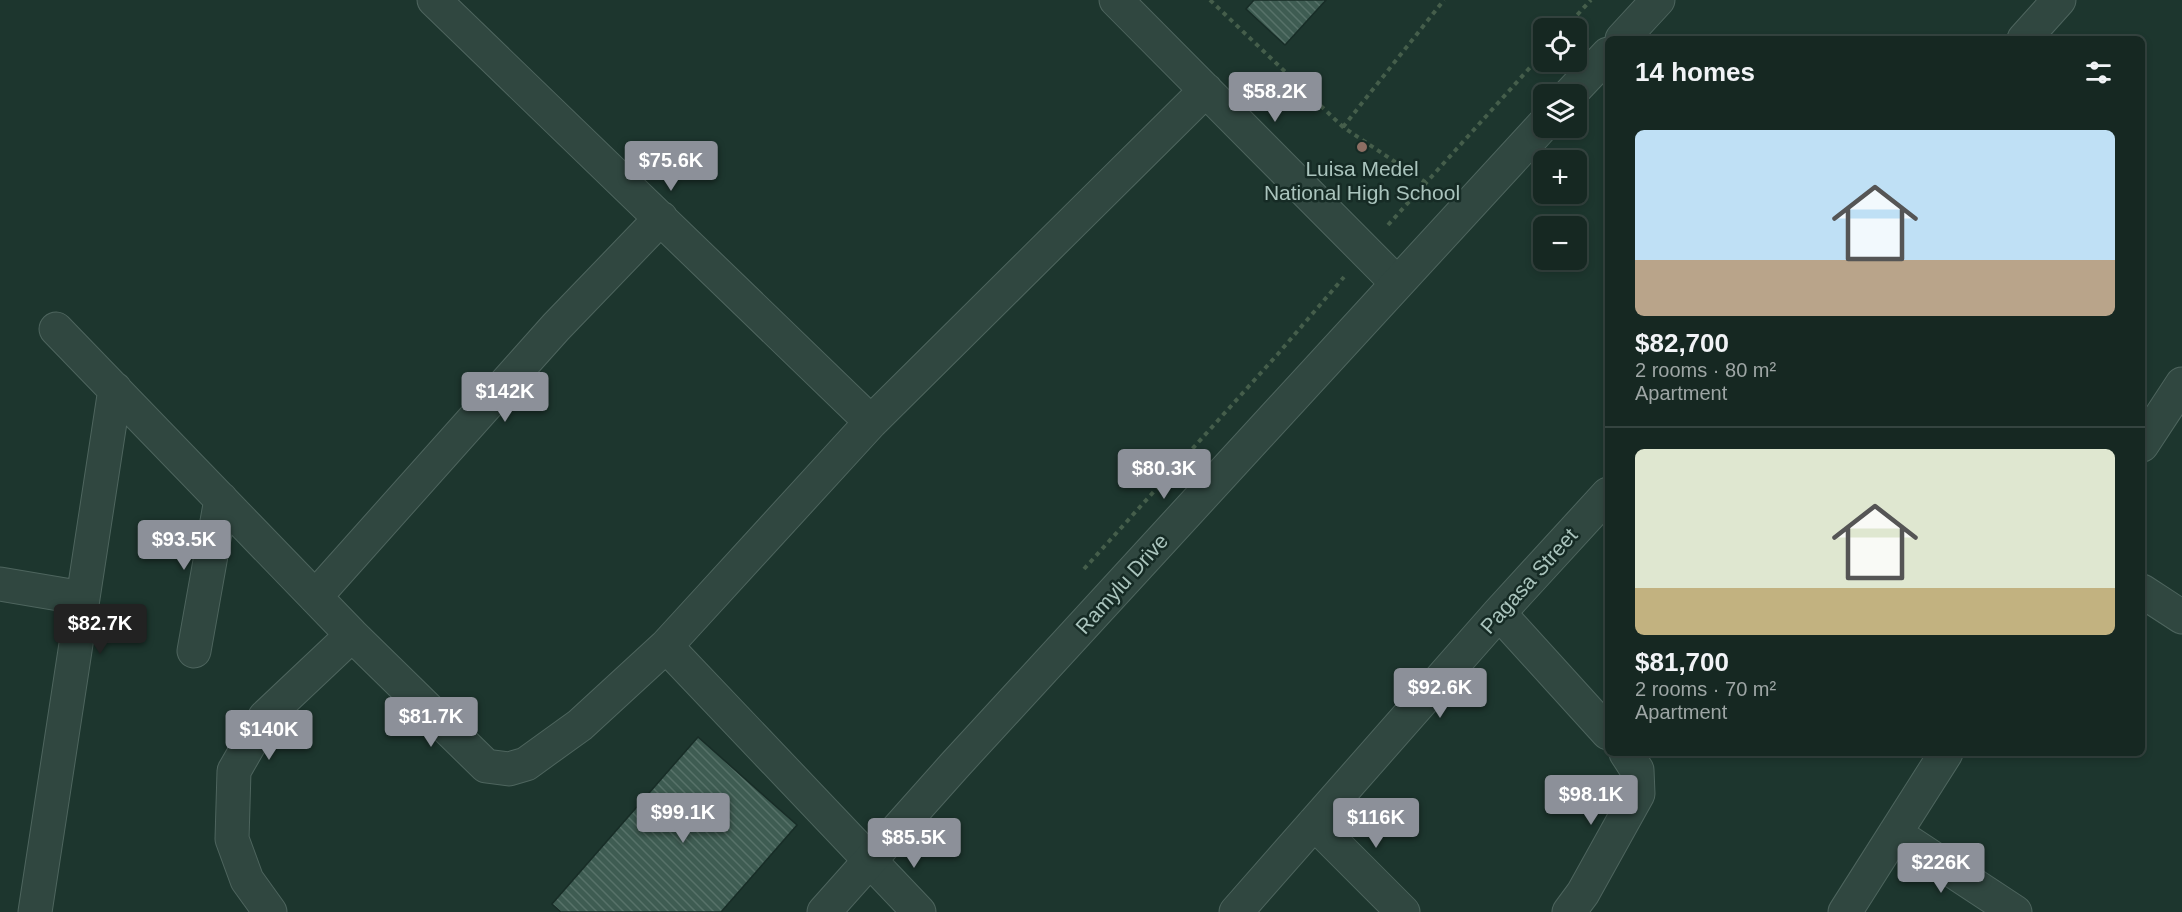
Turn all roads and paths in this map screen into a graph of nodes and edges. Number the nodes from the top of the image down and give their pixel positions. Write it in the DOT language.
graph roads {
  1 [pos="434,0"];
  2 [pos="1116,0"];
  3 [pos="1210,0"];
  4 [pos="1444,0"];
  5 [pos="1590,0"];
  6 [pos="1658,0"];
  7 [pos="2059,0"];
  8 [pos="1574,18"];
  9 [pos="1625,36"];
  10 [pos="2027,36"];
  11 [pos="1605,57"];
  12 [pos="1533,64"];
  13 [pos="1580,84"];
  14 [pos="1206,90"];
  15 [pos="1343,127"];
  16 [pos="1533,136"];
  17 [pos="1425,182"];
  18 [pos="662,218"];
  19 [pos="1366,251"];
  20 [pos="1396,283"];
  21 [pos="56,329"];
  22 [pos="2182,384"];
  23 [pos="115,389"];
  24 [pos="871,422"];
  25 [pos="2145,440"];
  26 [pos="1605,497"];
  27 [pos="221,499"];
  28 [pos="1083,570"];
  29 [pos="0,584"];
  30 [pos="2145,593"];
  31 [pos="315,597"];
  32 [pos="83,598"];
  33 [pos="1499,613"];
  34 [pos="2182,617"];
  35 [pos="352,635"];
  36 [pos="666,646"];
  37 [pos="195,651"];
  38 [pos="1605,730"];
  39 [pos="1628,756"];
  40 [pos="1944,756"];
  41 [pos="1314,823"];
  42 [pos="1895,833"];
  43 [pos="871,861"];
  44 [pos="35,912"];
  45 [pos="270,912"];
  46 [pos="824,912"];
  47 [pos="919,912"];
  48 [pos="1236,912"];
  49 [pos="1402,912"];
  50 [pos="1569,912"];
  51 [pos="1845,912"];
  52 [pos="2015,912"];
  1 -- 18 [label="street"];
  2 -- 14 [label="street"];
  3 -- 15 [label="path"];
  4 -- 15 [label="path"];
  5 -- 8 [label="path"];
  6 -- 9 [label="street"];
  7 -- 10 [label="street"];
  11 -- 13 [label="street"];
  12 -- 17 [label="path"];
  14 -- 19 [label="street"];
  14 -- 24 [label="street"];
  15 -- 17 [label="path"];
  16 -- 20 [label="street, Ramylu Drive"];
  17 -- 19 [label="path"];
  18 -- 24 [label="street"];
  18 -- 31 [label="street"];
  19 -- 20 [label="street"];
  19 -- 28 [label="path"];
  20 -- 43 [label="street, Ramylu Drive"];
  21 -- 23 [label="street"];
  22 -- 25 [label="street"];
  23 -- 27 [label="street"];
  23 -- 32 [label="street"];
  24 -- 36 [label="street"];
  26 -- 33 [label="street, Pagasa Street"];
  27 -- 31 [label="street"];
  27 -- 37 [label="street"];
  29 -- 32 [label="street"];
  30 -- 34 [label="street"];
  31 -- 35 [label="street"];
  32 -- 44 [label="street"];
  33 -- 38 [label="street"];
  33 -- 41 [label="street, Pagasa Street"];
  35 -- 36 [label="street"];
  35 -- 45 [label="street"];
  36 -- 43 [label="street"];
  39 -- 50 [label="street"];
  40 -- 42 [label="street"];
  41 -- 48 [label="street, Pagasa Street"];
  41 -- 49 [label="street"];
  42 -- 51 [label="street"];
  42 -- 52 [label="street"];
  43 -- 46 [label="street, Ramylu Drive"];
  43 -- 47 [label="street"];
}
